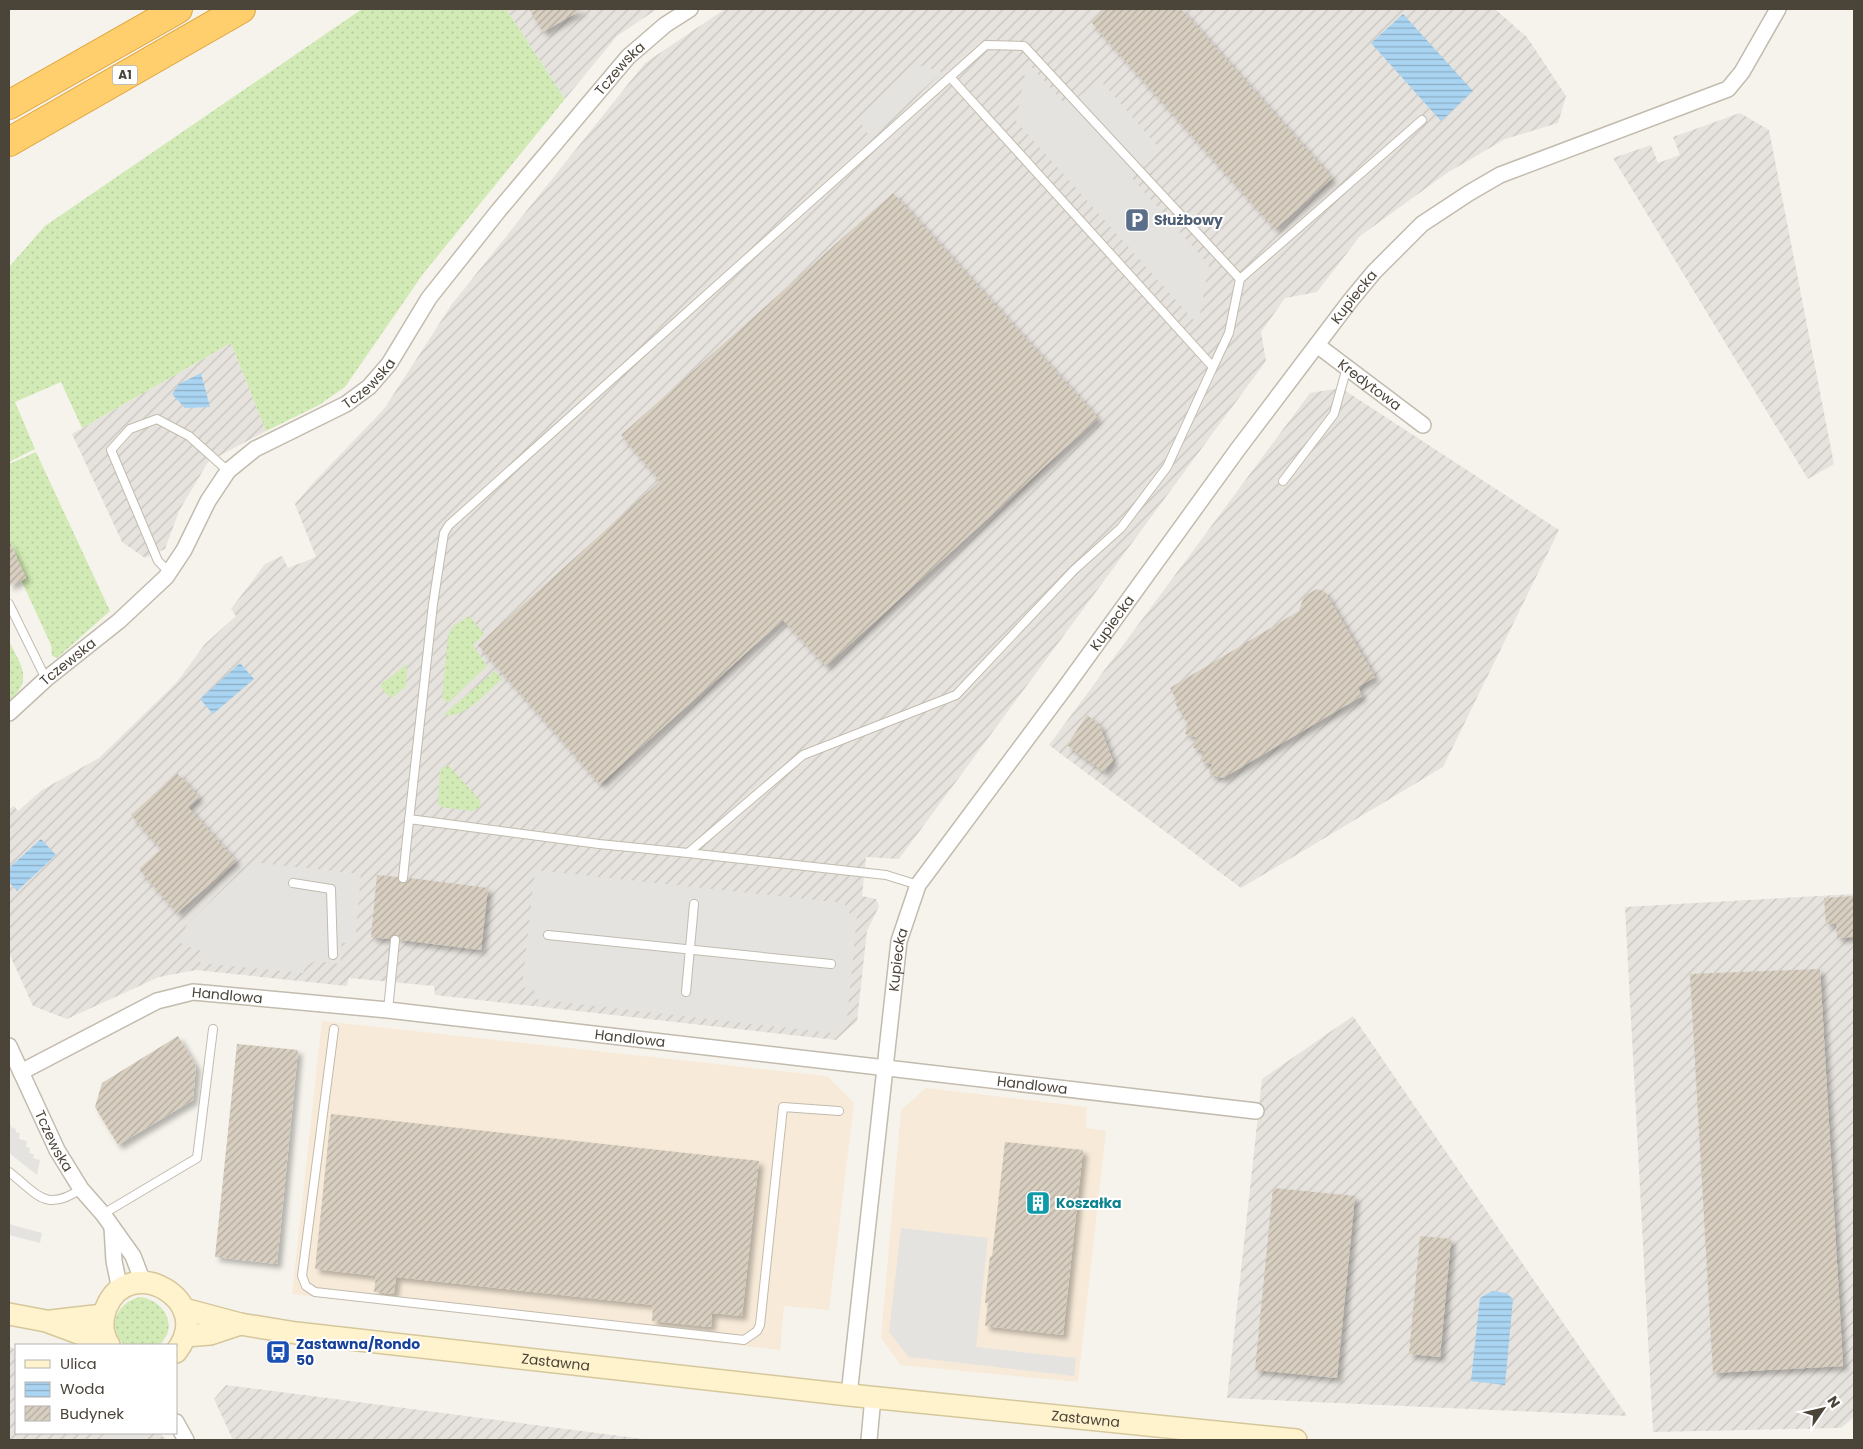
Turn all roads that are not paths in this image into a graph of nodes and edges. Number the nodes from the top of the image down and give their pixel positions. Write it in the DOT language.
graph roads {
  1 [pos="178,9"];
  2 [pos="241,9"];
  3 [pos="690,9"];
  4 [pos="1778,9"];
  5 [pos="950,77"];
  6 [pos="9,105"];
  7 [pos="1422,120"];
  8 [pos="9,142"];
  9 [pos="1240,279"];
  10 [pos="1317,345"];
  11 [pos="1213,367"];
  12 [pos="1347,367"];
  13 [pos="1423,425"];
  14 [pos="228,471"];
  15 [pos="1283,481"];
  16 [pos="169,572"];
  17 [pos="9,604"];
  18 [pos="46,680"];
  19 [pos="9,713"];
  20 [pos="409,819"];
  21 [pos="688,853"];
  22 [pos="403,878"];
  23 [pos="293,884"];
  24 [pos="918,885"];
  25 [pos="694,904"];
  26 [pos="548,935"];
  27 [pos="395,940"];
  28 [pos="690,951"];
  29 [pos="333,955"];
  30 [pos="831,964"];
  31 [pos="686,992"];
  32 [pos="388,1010"];
  33 [pos="213,1029"];
  34 [pos="334,1029"];
  35 [pos="9,1046"];
  36 [pos="884,1068"];
  37 [pos="21,1072"];
  38 [pos="839,1111"];
  39 [pos="1256,1111"];
  40 [pos="9,1172"];
  41 [pos="81,1189"];
  42 [pos="103,1214"];
  43 [pos="112,1227"];
  44 [pos="143,1282"];
  45 [pos="120,1290"];
  46 [pos="184,1309"];
  47 [pos="9,1314"];
  48 [pos="104,1315"];
  49 [pos="46,1322"];
  50 [pos="240,1324"];
  51 [pos="107,1342"];
  52 [pos="181,1344"];
  53 [pos="849,1395"];
  54 [pos="873,1397"];
  55 [pos="178,1426"];
  56 [pos="186,1440"];
  57 [pos="869,1440"];
  58 [pos="1296,1440"];
  1 -- 6 [label="highway, A1"];
  2 -- 8 [label="highway, A1"];
  3 -- 14 [label="street, Tczewska"];
  4 -- 10 [label="street, Kupiecka"];
  5 -- 9 [label="lane"];
  5 -- 11 [label="lane"];
  5 -- 20 [label="lane"];
  7 -- 9 [label="lane"];
  9 -- 11 [label="lane"];
  10 -- 12 [label="street, Kredytowa"];
  10 -- 24 [label="street, Kupiecka"];
  11 -- 21 [label="lane"];
  12 -- 13 [label="street, Kredytowa"];
  12 -- 15 [label="lane"];
  14 -- 16 [label="street, Tczewska"];
  14 -- 16 [label="lane"];
  16 -- 18 [label="street, Tczewska"];
  17 -- 18 [label="lane"];
  18 -- 19 [label="street, Tczewska"];
  20 -- 21 [label="lane"];
  20 -- 22 [label="lane"];
  21 -- 24 [label="lane"];
  23 -- 29 [label="lane"];
  24 -- 36 [label="street, Kupiecka"];
  25 -- 28 [label="lane"];
  26 -- 28 [label="lane"];
  27 -- 32 [label="lane"];
  28 -- 30 [label="lane"];
  28 -- 31 [label="lane"];
  32 -- 36 [label="street, Handlowa"];
  32 -- 37 [label="street, Handlowa"];
  33 -- 42 [label="lane"];
  34 -- 38 [label="lane"];
  35 -- 37 [label="street, Tczewska"];
  36 -- 39 [label="street, Handlowa"];
  36 -- 53 [label="street, Kupiecka"];
  37 -- 41 [label="street, Tczewska"];
  40 -- 41 [label="lane"];
  41 -- 42 [label="street, Tczewska"];
  42 -- 43 [label="street, Tczewska"];
  43 -- 44 [label="street, Tczewska"];
  43 -- 45 [label="street"];
  44 -- 45 [label="main road"];
  44 -- 46 [label="main road"];
  45 -- 48 [label="main road"];
  46 -- 50 [label="main road, Zastawna"];
  46 -- 52 [label="main road"];
  47 -- 49 [label="main road"];
  48 -- 49 [label="main road"];
  48 -- 51 [label="main road"];
  49 -- 51 [label="main road"];
  50 -- 52 [label="main road, Zastawna"];
  50 -- 53 [label="main road, Zastawna"];
  53 -- 54 [label="main road, Zastawna"];
  54 -- 57 [label="street"];
  54 -- 58 [label="main road, Zastawna"];
  55 -- 56 [label="street"];
}
